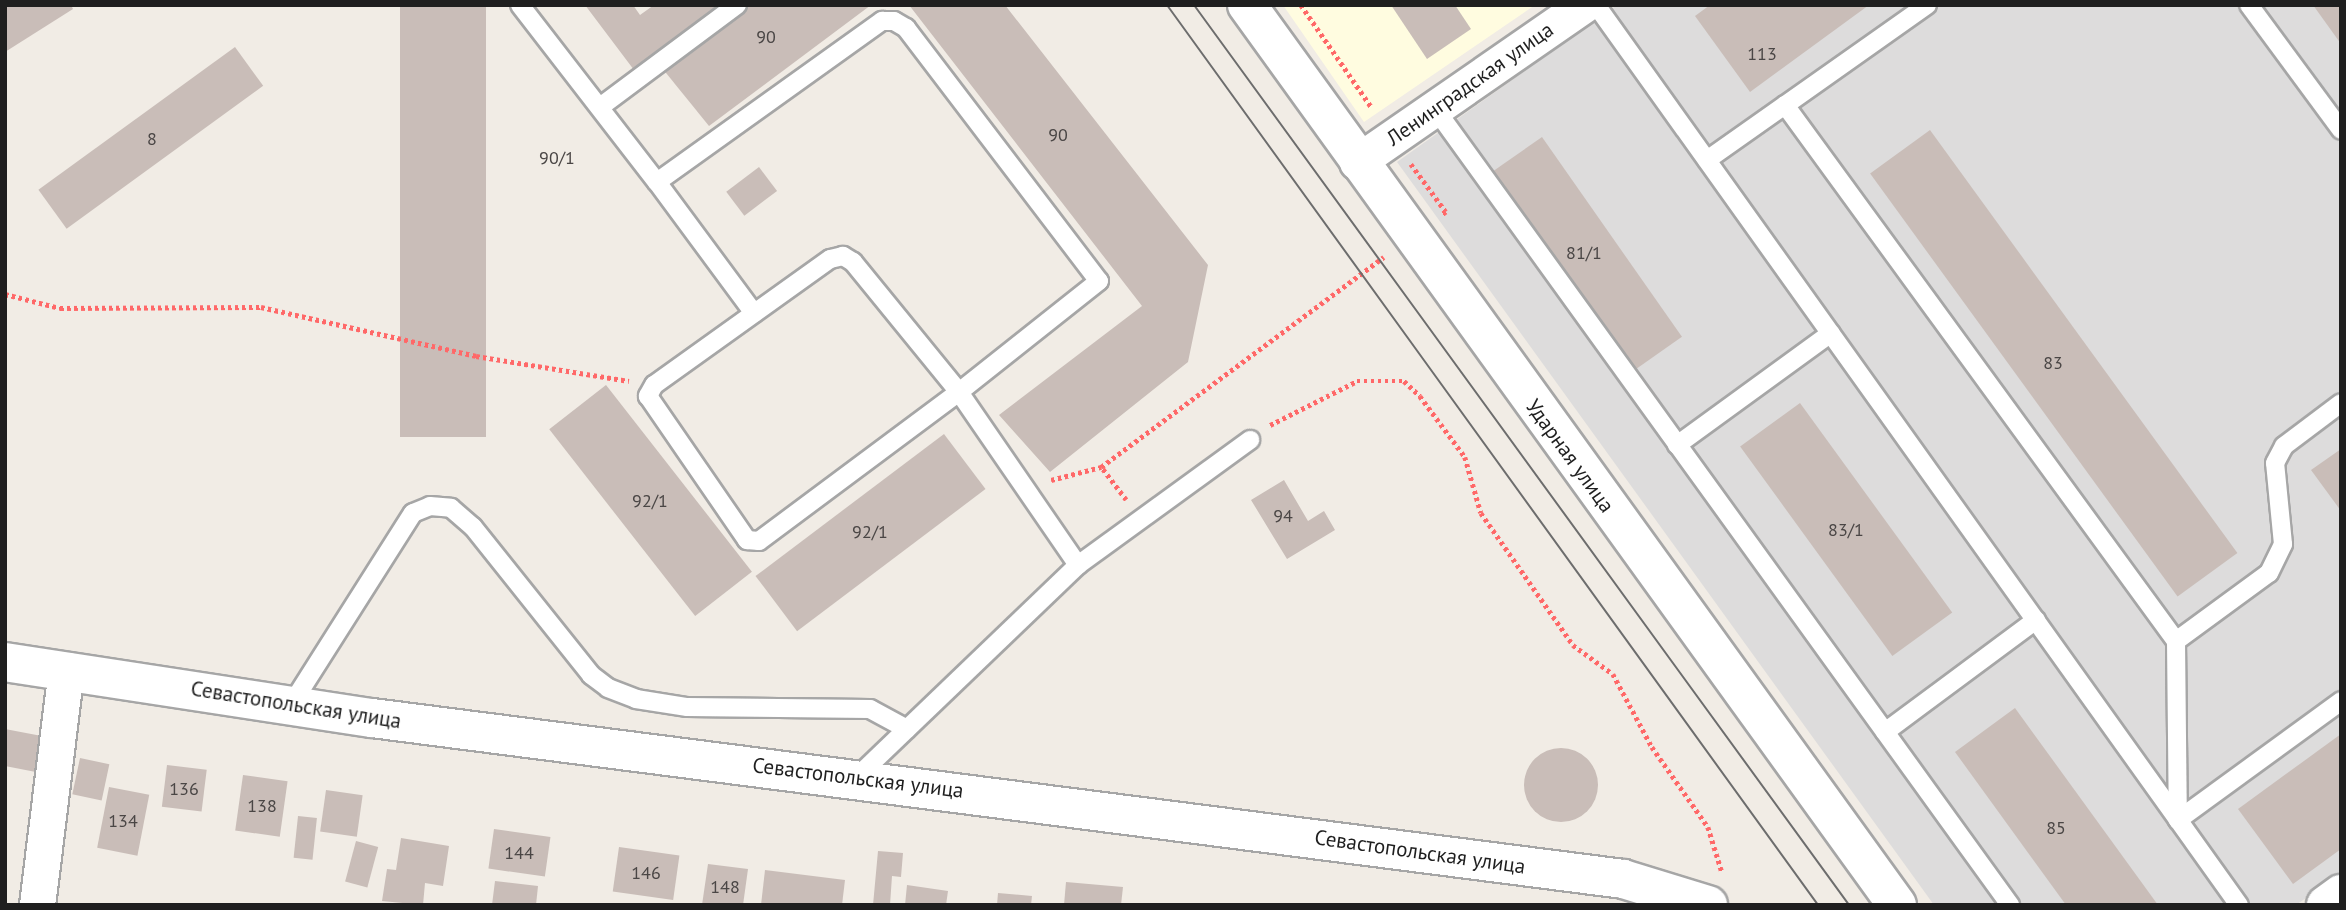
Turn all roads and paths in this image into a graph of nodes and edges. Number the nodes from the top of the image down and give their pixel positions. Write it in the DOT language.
graph roads {
  1 [pos="520,5"];
  2 [pos="737,5"];
  3 [pos="1247,5"];
  4 [pos="1301,5"];
  5 [pos="1584,5"];
  6 [pos="1597,5"];
  7 [pos="1927,5"];
  8 [pos="2249,5"];
  9 [pos="1784,106"];
  10 [pos="600,107"];
  11 [pos="1436,110"];
  12 [pos="2341,130"];
  13 [pos="1393,138"];
  14 [pos="1707,160"];
  15 [pos="1357,162"];
  16 [pos="657,182"];
  17 [pos="1412,238"];
  18 [pos="5,294"];
  19 [pos="754,313"];
  20 [pos="1830,333"];
  21 [pos="654,385"];
  22 [pos="959,391"];
  23 [pos="2341,403"];
  24 [pos="1250,440"];
  25 [pos="1677,445"];
  26 [pos="1101,467"];
  27 [pos="1025,487"];
  28 [pos="1141,519"];
  29 [pos="1078,565"];
  30 [pos="2036,620"];
  31 [pos="2176,641"];
  32 [pos="5,662"];
  33 [pos="66,670"];
  34 [pos="2341,701"];
  35 [pos="290,705"];
  36 [pos="907,729"];
  37 [pos="1885,732"];
  38 [pos="857,777"];
  39 [pos="2179,820"];
  40 [pos="1714,891"];
  41 [pos="2341,894"];
  42 [pos="37,905"];
  43 [pos="1897,905"];
  44 [pos="2010,905"];
  45 [pos="2239,905"];
  46 [pos="2326,905"];
  1 -- 10 [label="lane"];
  2 -- 10 [label="lane"];
  3 -- 15 [label="street, Ударная улица"];
  4 -- 13 [label="path"];
  5 -- 11 [label="street, Ленинградская улица"];
  6 -- 14 [label="lane"];
  7 -- 9 [label="lane"];
  8 -- 12 [label="lane"];
  9 -- 14 [label="lane"];
  9 -- 31 [label="lane"];
  10 -- 16 [label="lane"];
  11 -- 13 [label="street, Ленинградская улица"];
  11 -- 25 [label="lane"];
  13 -- 15 [label="street, Ленинградская улица"];
  13 -- 17 [label="path"];
  14 -- 20 [label="lane"];
  15 -- 17 [label="street, Ударная улица"];
  16 -- 19 [label="lane"];
  16 -- 22 [label="lane"];
  17 -- 26 [label="path"];
  17 -- 43 [label="street, Ударная улица"];
  18 -- 21 [label="path"];
  19 -- 21 [label="lane"];
  19 -- 22 [label="lane"];
  20 -- 25 [label="lane"];
  20 -- 30 [label="lane"];
  21 -- 22 [label="lane"];
  22 -- 27 [label="lane"];
  23 -- 31 [label="lane"];
  24 -- 28 [label="lane"];
  24 -- 40 [label="path"];
  25 -- 37 [label="lane"];
  26 -- 27 [label="path"];
  26 -- 28 [label="path"];
  27 -- 29 [label="lane"];
  28 -- 29 [label="lane"];
  29 -- 36 [label="lane"];
  30 -- 37 [label="lane"];
  30 -- 39 [label="lane"];
  31 -- 39 [label="lane"];
  32 -- 33 [label="street, Севастопольская улица"];
  33 -- 35 [label="street, Севастопольская улица"];
  33 -- 42 [label="street"];
  34 -- 39 [label="lane"];
  35 -- 36 [label="lane"];
  35 -- 38 [label="street, Севастопольская улица"];
  36 -- 38 [label="lane"];
  37 -- 44 [label="lane"];
  38 -- 40 [label="street, Севастопольская улица"];
  39 -- 45 [label="lane"];
  41 -- 46 [label="street"];
}
